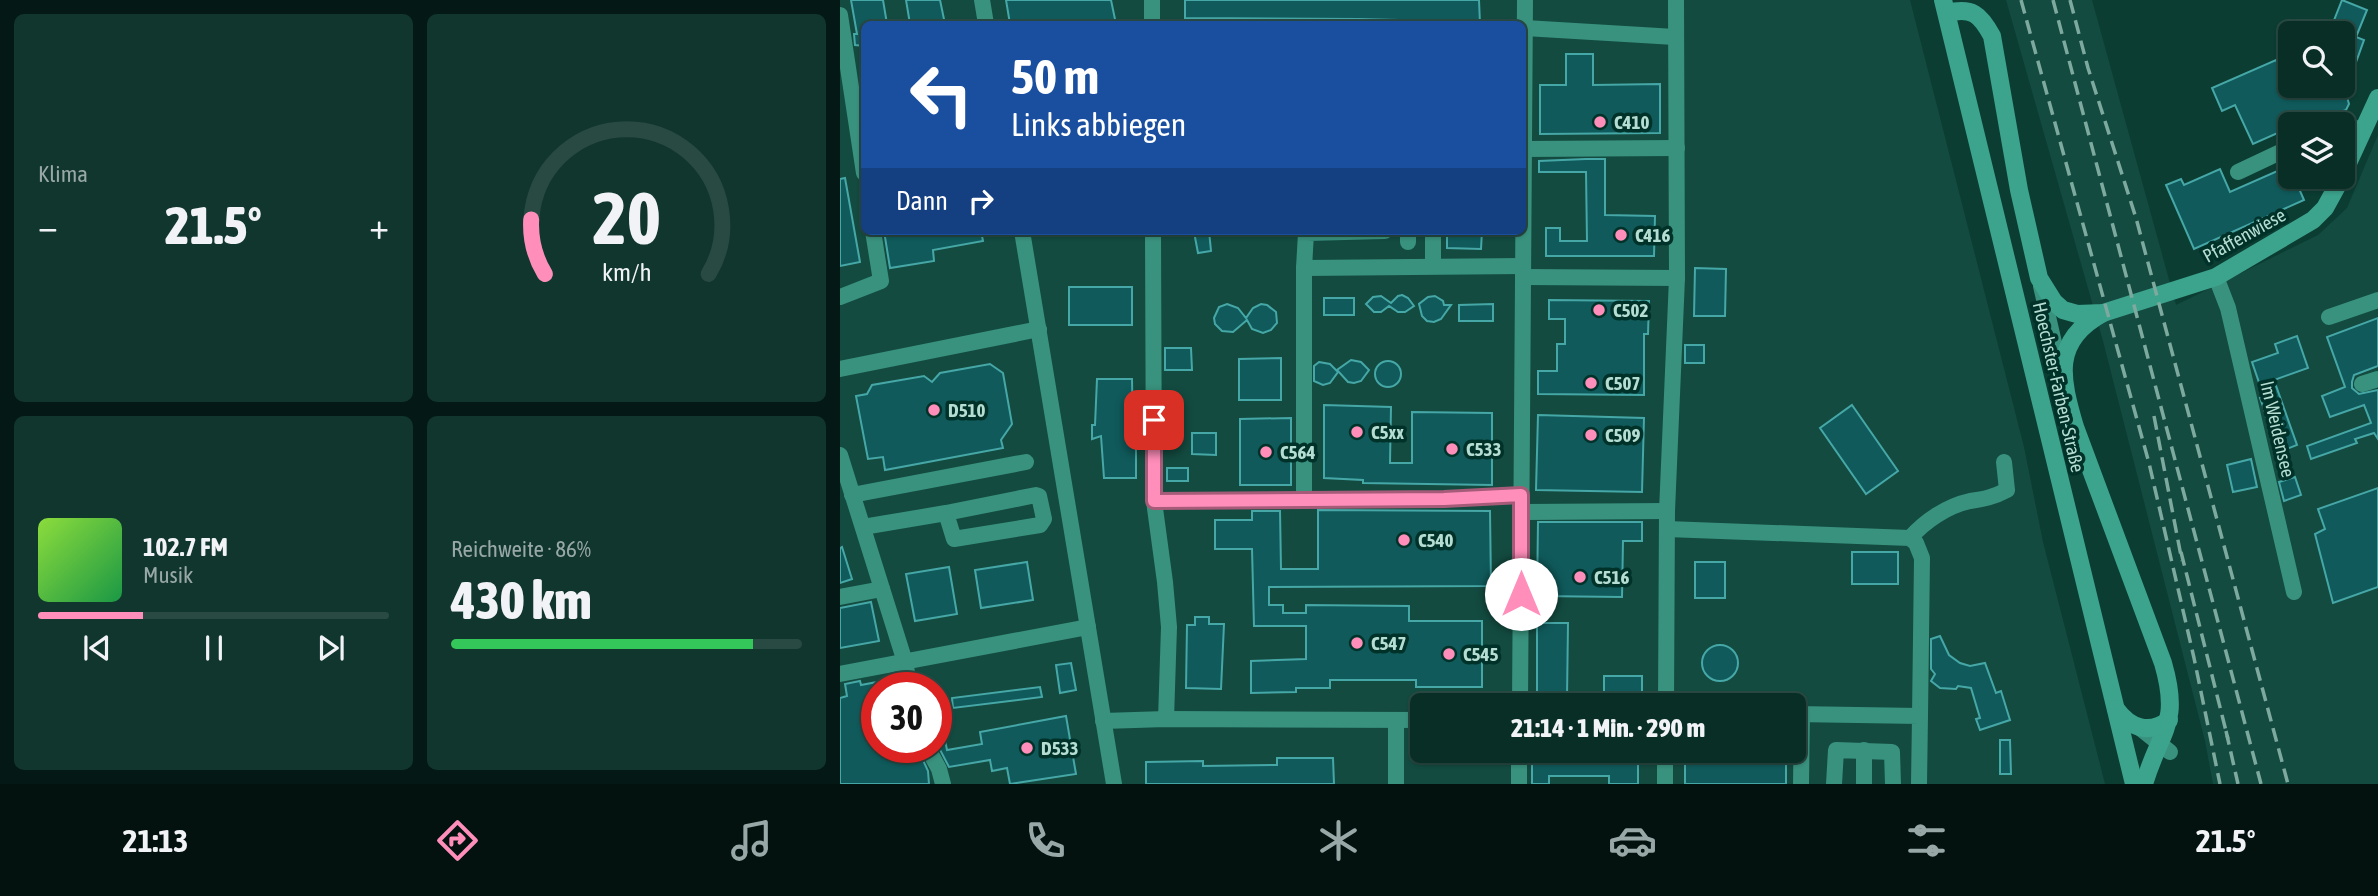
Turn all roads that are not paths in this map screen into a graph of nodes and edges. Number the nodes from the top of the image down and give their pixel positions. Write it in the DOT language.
graph roads {
  1 [pos="982,0"];
  2 [pos="1152,0"];
  3 [pos="1525,0"];
  4 [pos="1676,0"];
  5 [pos="1945,6"];
  6 [pos="840,15"];
  7 [pos="986,21"];
  8 [pos="1152,21"];
  9 [pos="1525,21"];
  10 [pos="1526,28"];
  11 [pos="1675,37"];
  12 [pos="2378,98"];
  13 [pos="860,116"];
  14 [pos="2355,128"];
  15 [pos="2362,130"];
  16 [pos="2355,147"];
  17 [pos="1677,148"];
  18 [pos="1526,149"];
  19 [pos="2278,154"];
  20 [pos="2238,172"];
  21 [pos="2335,189"];
  22 [pos="874,235"];
  23 [pos="1023,235"];
  24 [pos="1153,235"];
  25 [pos="1306,235"];
  26 [pos="1433,235"];
  27 [pos="1523,235"];
  28 [pos="1433,267"];
  29 [pos="1304,268"];
  30 [pos="1523,271"];
  31 [pos="2216,277"];
  32 [pos="1677,278"];
  33 [pos="2039,278"];
  34 [pos="840,297"];
  35 [pos="2378,300"];
  36 [pos="2329,317"];
  37 [pos="2085,319"];
  38 [pos="1039,329"];
  39 [pos="840,369"];
  40 [pos="2378,379"];
  41 [pos="2362,384"];
  42 [pos="2064,386"];
  43 [pos="840,455"];
  44 [pos="1027,462"];
  45 [pos="2004,462"];
  46 [pos="852,495"];
  47 [pos="1304,500"];
  48 [pos="1154,501"];
  49 [pos="1521,503"];
  50 [pos="1667,511"];
  51 [pos="946,513"];
  52 [pos="863,527"];
  53 [pos="1667,529"];
  54 [pos="1910,538"];
  55 [pos="882,589"];
  56 [pos="2294,592"];
  57 [pos="840,597"];
  58 [pos="1088,627"];
  59 [pos="905,662"];
  60 [pos="907,672"];
  61 [pos="840,674"];
  62 [pos="1520,693"];
  63 [pos="1666,693"];
  64 [pos="2115,707"];
  65 [pos="1806,714"];
  66 [pos="1920,716"];
  67 [pos="1166,719"];
  68 [pos="1396,720"];
  69 [pos="1410,720"];
  70 [pos="2169,720"];
  71 [pos="1103,721"];
  72 [pos="2140,728"];
  73 [pos="2166,748"];
  74 [pos="1864,750"];
  75 [pos="936,763"];
  76 [pos="1519,763"];
  77 [pos="1665,763"];
  78 [pos="1800,763"];
  79 [pos="2143,783"];
  80 [pos="943,784"];
  81 [pos="1114,784"];
  82 [pos="1396,784"];
  83 [pos="1519,784"];
  84 [pos="1665,784"];
  85 [pos="1801,784"];
  86 [pos="1834,784"];
  87 [pos="1864,784"];
  88 [pos="1893,784"];
  89 [pos="1919,784"];
  1 -- 7 [label="street"];
  2 -- 8 [label="street"];
  3 -- 9 [label="street"];
  4 -- 11 [label="street"];
  5 -- 33 [label="main road"];
  5 -- 64 [label="main road, Hoechster-Farben-Straße"];
  6 -- 13 [label="street"];
  10 -- 11 [label="street"];
  11 -- 17 [label="street"];
  12 -- 15 [label="main road, Pfaffenwiese"];
  14 -- 15 [label="street"];
  15 -- 16 [label="main road, Pfaffenwiese"];
  17 -- 18 [label="street"];
  17 -- 32 [label="street"];
  19 -- 20 [label="street"];
  21 -- 31 [label="main road, Pfaffenwiese"];
  22 -- 34 [label="street"];
  23 -- 38 [label="street"];
  24 -- 48 [label="street"];
  25 -- 29 [label="street"];
  26 -- 28 [label="street"];
  27 -- 30 [label="street"];
  28 -- 29 [label="street"];
  28 -- 30 [label="street"];
  29 -- 47 [label="street"];
  30 -- 32 [label="street"];
  30 -- 49 [label="street"];
  31 -- 37 [label="main road, Pfaffenwiese"];
  31 -- 56 [label="street, Im Weidensee"];
  32 -- 50 [label="street"];
  33 -- 37 [label="main road"];
  33 -- 42 [label="street"];
  35 -- 36 [label="street"];
  37 -- 42 [label="main road, Pfaffenwiese"];
  38 -- 39 [label="street"];
  38 -- 58 [label="street"];
  40 -- 41 [label="street"];
  42 -- 70 [label="main road, Pfaffenwiese"];
  43 -- 46 [label="street"];
  44 -- 46 [label="street"];
  45 -- 54 [label="street"];
  46 -- 52 [label="street"];
  47 -- 48 [label="street"];
  47 -- 49 [label="street"];
  48 -- 67 [label="street"];
  49 -- 50 [label="street"];
  49 -- 62 [label="street"];
  50 -- 53 [label="street"];
  51 -- 51 [label="street"];
  51 -- 52 [label="street"];
  52 -- 55 [label="street"];
  53 -- 54 [label="street"];
  53 -- 63 [label="street"];
  54 -- 66 [label="street"];
  55 -- 57 [label="street"];
  55 -- 59 [label="street"];
  58 -- 59 [label="street"];
  58 -- 71 [label="street"];
  59 -- 60 [label="street"];
  59 -- 61 [label="street"];
  64 -- 72 [label="main road"];
  64 -- 79 [label="main road, Hoechster-Farben-Straße"];
  65 -- 66 [label="street"];
  66 -- 89 [label="street"];
  67 -- 68 [label="street"];
  67 -- 71 [label="street"];
  68 -- 69 [label="street"];
  68 -- 82 [label="street"];
  70 -- 72 [label="main road"];
  70 -- 73 [label="main road"];
  71 -- 81 [label="street"];
  72 -- 73 [label="street"];
  73 -- 79 [label="main road"];
  74 -- 86 [label="street"];
  74 -- 87 [label="street"];
  74 -- 88 [label="street"];
  75 -- 80 [label="street"];
  76 -- 83 [label="street"];
  77 -- 84 [label="street"];
  78 -- 85 [label="street"];
}
